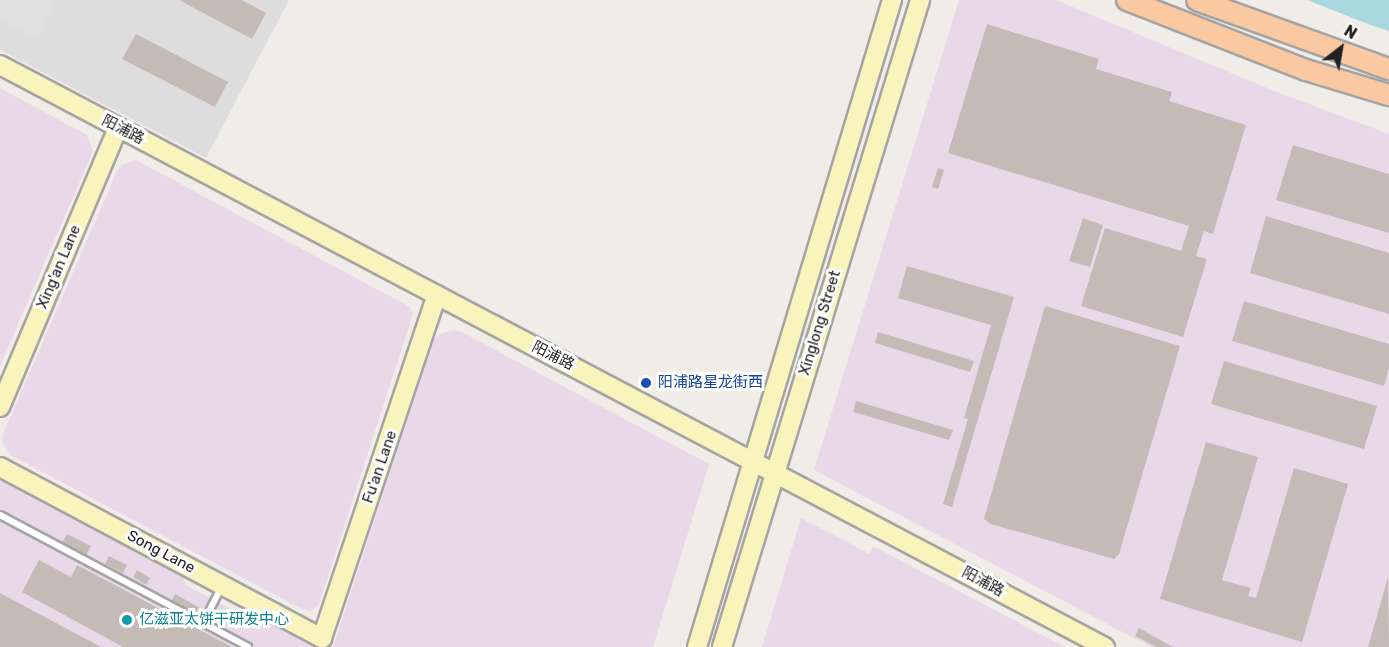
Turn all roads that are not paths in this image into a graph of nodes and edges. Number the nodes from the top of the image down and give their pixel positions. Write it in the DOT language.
graph roads {
  1 [pos="892,0"];
  2 [pos="920,0"];
  3 [pos="1127,0"];
  4 [pos="1197,0"];
  5 [pos="0,65"];
  6 [pos="1389,69"];
  7 [pos="1389,94"];
  8 [pos="118,127"];
  9 [pos="437,295"];
  10 [pos="0,407"];
  11 [pos="752,461"];
  12 [pos="0,467"];
  13 [pos="775,473"];
  14 [pos="0,515"];
  15 [pos="222,585"];
  16 [pos="202,623"];
  17 [pos="322,638"];
  18 [pos="248,647"];
  19 [pos="698,647"];
  20 [pos="722,647"];
  21 [pos="1106,647"];
  1 -- 11 [label="street, Xinglong Street"];
  2 -- 13 [label="street, Xinglong Street"];
  3 -- 7 [label="main road"];
  4 -- 6 [label="main road"];
  5 -- 8 [label="street, 阳浦路"];
  8 -- 9 [label="street, 阳浦路"];
  8 -- 10 [label="street, Xing'an Lane"];
  9 -- 11 [label="street, 阳浦路"];
  9 -- 17 [label="street, Fu'an Lane"];
  11 -- 13 [label="street, 阳浦路"];
  11 -- 19 [label="street, Xinglong Street"];
  12 -- 15 [label="street, Song Lane"];
  13 -- 20 [label="street, Xinglong Street"];
  13 -- 21 [label="street, 阳浦路"];
  14 -- 16 [label="lane"];
  15 -- 16 [label="lane"];
  15 -- 17 [label="street, Song Lane"];
  16 -- 18 [label="lane"];
}
